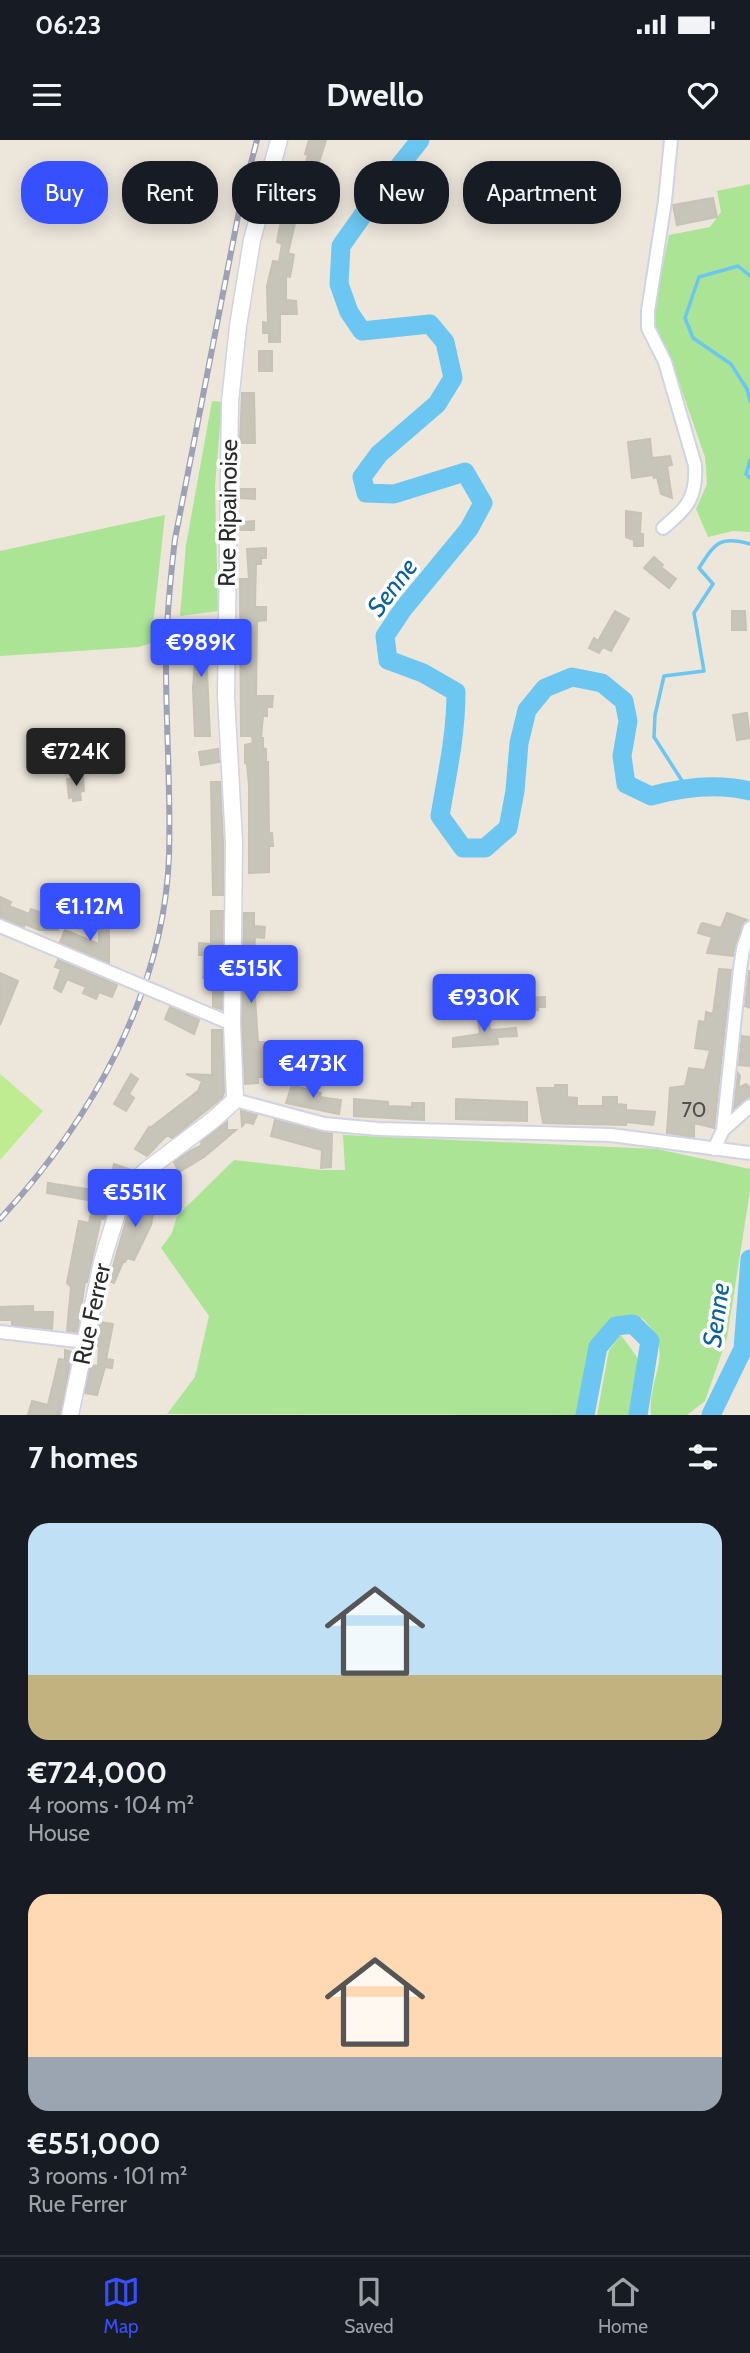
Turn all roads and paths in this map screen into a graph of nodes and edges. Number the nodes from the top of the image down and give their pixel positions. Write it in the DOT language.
graph roads {
  1 [pos="279,140"];
  2 [pos="671,140"];
  3 [pos="663,528"];
  4 [pos="0,926"];
  5 [pos="750,928"];
  6 [pos="232,1024"];
  7 [pos="235,1100"];
  8 [pos="750,1106"];
  9 [pos="723,1130"];
  10 [pos="714,1149"];
  11 [pos="750,1153"];
  12 [pos="0,1332"];
  13 [pos="86,1342"];
  14 [pos="70,1415"];
  1 -- 6 [label="street, Rue Ripainoise"];
  2 -- 3 [label="street"];
  4 -- 6 [label="street, bridge"];
  5 -- 9 [label="street"];
  6 -- 7 [label="street, Rue Ripainoise"];
  7 -- 10 [label="street"];
  7 -- 13 [label="street, Rue Ferrer"];
  8 -- 9 [label="street"];
  9 -- 10 [label="street"];
  10 -- 11 [label="street"];
  12 -- 13 [label="street"];
  13 -- 14 [label="street, Rue Ferrer"];
}
